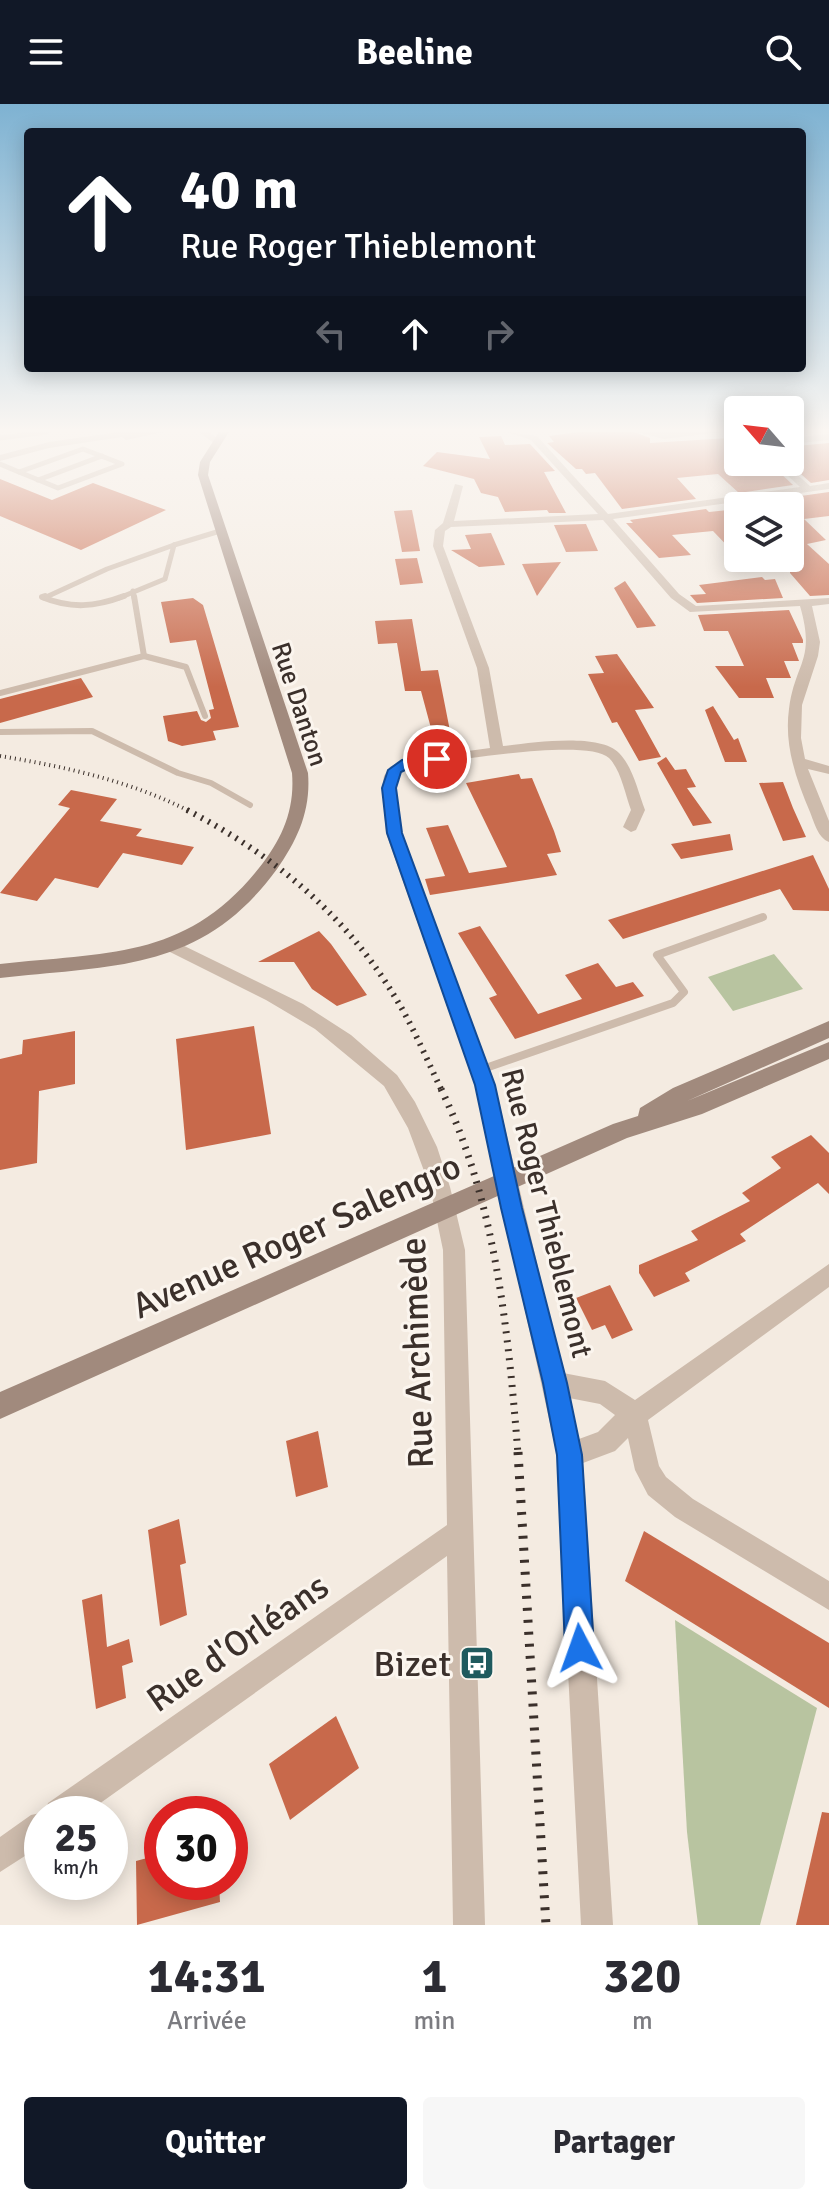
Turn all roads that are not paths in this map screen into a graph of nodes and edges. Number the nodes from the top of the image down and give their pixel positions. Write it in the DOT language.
graph roads {
  1 [pos="216,517"];
  2 [pos="450,517"];
  3 [pos="606,517"];
  4 [pos="448,524"];
  5 [pos="220,531"];
  6 [pos="174,544"];
  7 [pos="133,591"];
  8 [pos="829,601"];
  9 [pos="805,603"];
  10 [pos="144,656"];
  11 [pos="0,693"];
  12 [pos="205,716"];
  13 [pos="0,732"];
  14 [pos="497,751"];
  15 [pos="800,762"];
  16 [pos="829,770"];
  17 [pos="250,805"];
  18 [pos="631,827"];
  19 [pos="829,837"];
  20 [pos="763,917"];
  21 [pos="170,945"];
  22 [pos="0,971"];
  23 [pos="828,1037"];
  24 [pos="480,1070"];
  25 [pos="829,1274"];
  26 [pos="555,1383"];
  27 [pos="0,1406"];
  28 [pos="634,1414"];
  29 [pos="570,1455"];
  30 [pos="459,1532"];
  31 [pos="829,1596"];
  32 [pos="85,1796"];
  33 [pos="24,1839"];
  34 [pos="0,1856"];
  35 [pos="469,1925"];
  36 [pos="597,1925"];
  1 -- 5 [label="street, Rue Danton"];
  2 -- 4 [label="street"];
  3 -- 4 [label="street"];
  3 -- 9 [label="street"];
  4 -- 14 [label="street"];
  5 -- 6 [label="lane"];
  5 -- 21 [label="street, Rue Danton"];
  6 -- 7 [label="lane"];
  6 -- 7 [label="lane"];
  7 -- 10 [label="lane"];
  8 -- 9 [label="street"];
  9 -- 15 [label="street"];
  10 -- 11 [label="lane"];
  10 -- 12 [label="lane"];
  13 -- 17 [label="lane"];
  14 -- 18 [label="street, Rue Roger Thieblemont"];
  14 -- 24 [label="street, Rue Roger Thieblemont"];
  15 -- 16 [label="street"];
  15 -- 19 [label="street"];
  20 -- 24 [label="lane"];
  21 -- 22 [label="street"];
  21 -- 30 [label="street, Rue Archimède"];
  23 -- 27 [label="street, Avenue Roger Salengro"];
  24 -- 26 [label="street, Rue Roger Thieblemont"];
  25 -- 28 [label="street"];
  26 -- 28 [label="street"];
  26 -- 29 [label="street, Rue Roger Thieblemont"];
  28 -- 29 [label="street"];
  28 -- 31 [label="street"];
  29 -- 36 [label="street, Rue Roger Thieblemont"];
  30 -- 32 [label="street, Rue d'Orléans"];
  30 -- 35 [label="street, Rue Archimède"];
  33 -- 34 [label="street"];
}
